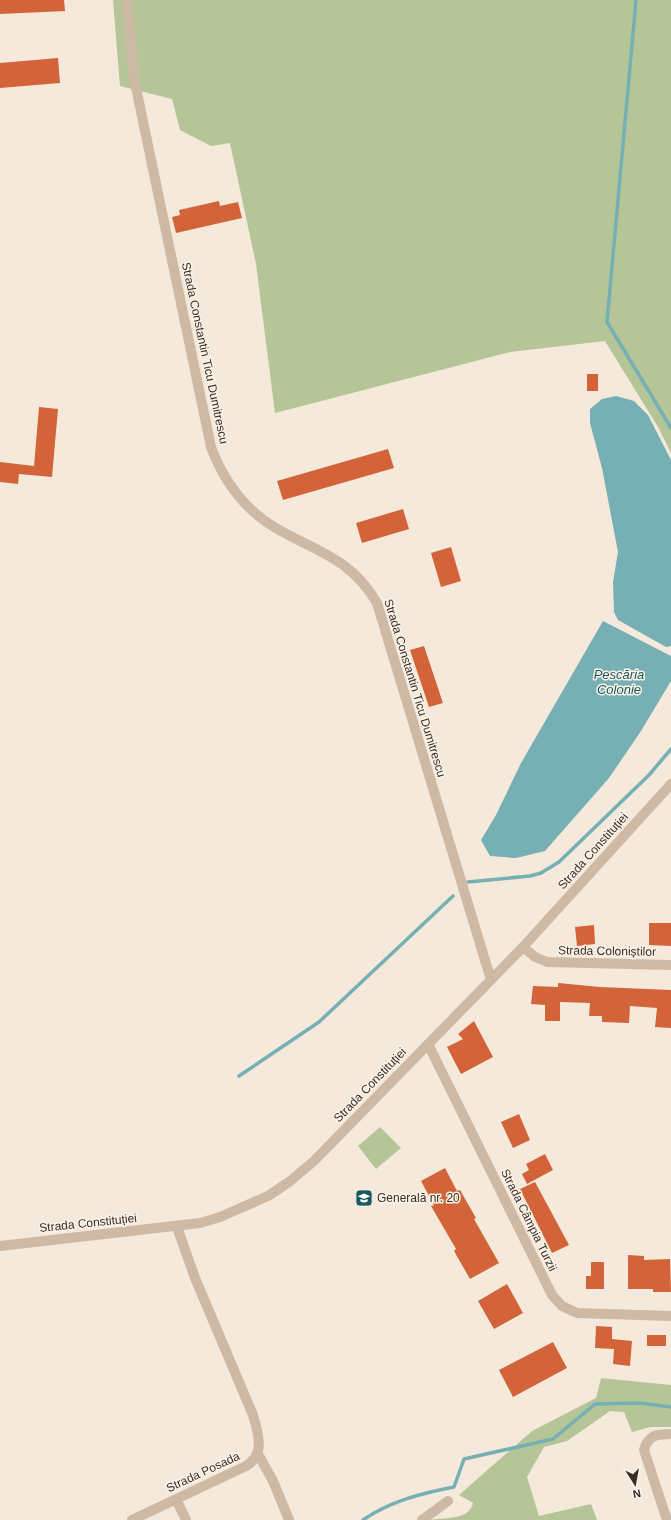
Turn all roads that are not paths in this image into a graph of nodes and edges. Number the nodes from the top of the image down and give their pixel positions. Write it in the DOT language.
graph roads {
  1 [pos="127,0"];
  2 [pos="671,784"];
  3 [pos="523,947"];
  4 [pos="671,965"];
  5 [pos="491,980"];
  6 [pos="428,1044"];
  7 [pos="177,1227"];
  8 [pos="0,1246"];
  9 [pos="671,1316"];
  10 [pos="671,1434"];
  11 [pos="258,1454"];
  12 [pos="176,1499"];
  13 [pos="448,1501"];
  14 [pos="132,1520"];
  15 [pos="186,1520"];
  16 [pos="288,1520"];
  17 [pos="422,1520"];
  18 [pos="667,1520"];
  1 -- 5 [label="street, Strada Constantin Ticu Dumitrescu"];
  2 -- 3 [label="street, Strada Constituției"];
  3 -- 4 [label="street, Strada Coloniștilor"];
  3 -- 5 [label="street, Strada Constituției"];
  5 -- 6 [label="street, Strada Constituției"];
  6 -- 7 [label="street, Strada Constituției"];
  6 -- 9 [label="street, Strada Câmpia Turzii"];
  7 -- 8 [label="street, Strada Constituției"];
  7 -- 11 [label="street"];
  10 -- 18 [label="street"];
  11 -- 12 [label="street, Strada Posada"];
  11 -- 16 [label="street"];
  12 -- 14 [label="street, Strada Posada"];
  12 -- 15 [label="street"];
  13 -- 17 [label="street"];
}
